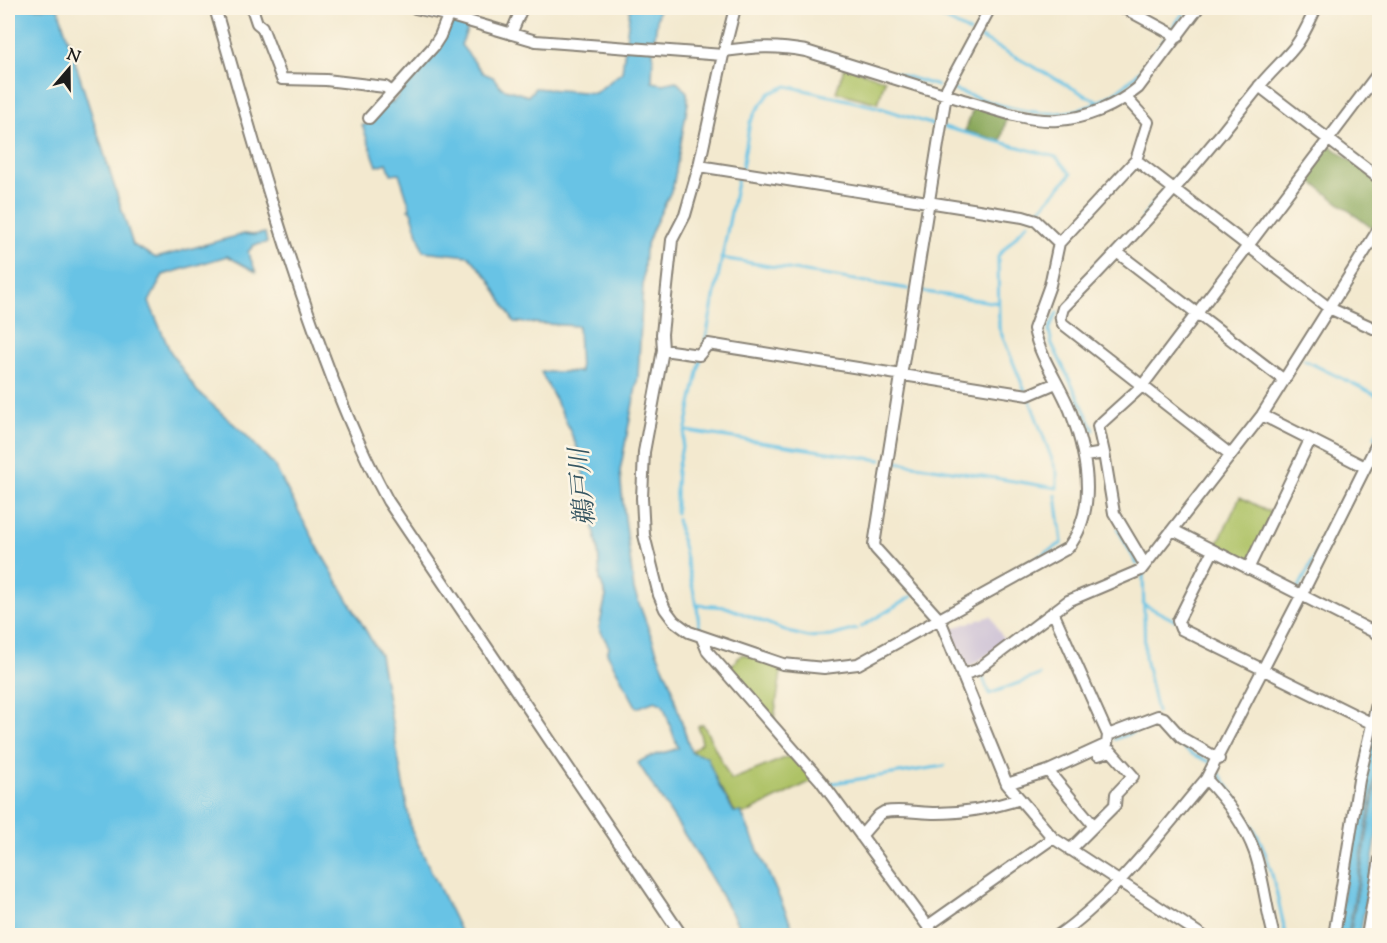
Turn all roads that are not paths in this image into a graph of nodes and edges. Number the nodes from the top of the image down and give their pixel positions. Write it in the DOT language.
graph roads {
  1 [pos="215,8"];
  2 [pos="252,8"];
  3 [pos="415,8"];
  4 [pos="522,8"];
  5 [pos="735,8"];
  6 [pos="990,8"];
  7 [pos="1124,8"];
  8 [pos="1198,8"];
  9 [pos="1316,8"];
  10 [pos="450,13"];
  11 [pos="511,34"];
  12 [pos="1178,37"];
  13 [pos="723,53"];
  14 [pos="1380,71"];
  15 [pos="1259,86"];
  16 [pos="392,92"];
  17 [pos="946,94"];
  18 [pos="1126,98"];
  19 [pos="369,118"];
  20 [pos="1327,140"];
  21 [pos="1136,160"];
  22 [pos="699,166"];
  23 [pos="1380,179"];
  24 [pos="1175,189"];
  25 [pos="929,202"];
  26 [pos="1380,227"];
  27 [pos="1059,243"];
  28 [pos="1247,246"];
  29 [pos="1118,254"];
  30 [pos="1329,308"];
  31 [pos="1197,313"];
  32 [pos="1380,331"];
  33 [pos="663,350"];
  34 [pos="901,374"];
  35 [pos="1284,380"];
  36 [pos="1056,382"];
  37 [pos="1142,386"];
  38 [pos="1262,415"];
  39 [pos="1380,438"];
  40 [pos="1310,440"];
  41 [pos="1104,453"];
  42 [pos="1231,455"];
  43 [pos="1085,456"];
  44 [pos="1365,467"];
  45 [pos="1173,530"];
  46 [pos="1213,551"];
  47 [pos="1145,566"];
  48 [pos="1248,569"];
  49 [pos="1301,596"];
  50 [pos="1053,612"];
  51 [pos="940,620"];
  52 [pos="1380,635"];
  53 [pos="702,638"];
  54 [pos="1264,670"];
  55 [pos="962,675"];
  56 [pos="1380,691"];
  57 [pos="1371,723"];
  58 [pos="1108,735"];
  59 [pos="1219,759"];
  60 [pos="1051,770"];
  61 [pos="1206,779"];
  62 [pos="1007,784"];
  63 [pos="1020,799"];
  64 [pos="1094,826"];
  65 [pos="861,836"];
  66 [pos="1053,838"];
  67 [pos="1070,850"];
  68 [pos="1380,859"];
  69 [pos="1119,881"];
  70 [pos="929,925"];
  71 [pos="1200,935"];
  72 [pos="682,936"];
  73 [pos="935,936"];
  74 [pos="1057,936"];
  75 [pos="1274,936"];
  76 [pos="1334,936"];
  77 [pos="1367,936"];
  1 -- 72 [label="street"];
  2 -- 16 [label="street"];
  3 -- 10 [label="street"];
  4 -- 11 [label="street"];
  5 -- 13 [label="street"];
  6 -- 17 [label="street"];
  7 -- 12 [label="street"];
  8 -- 12 [label="street"];
  9 -- 15 [label="street"];
  10 -- 11 [label="street"];
  10 -- 16 [label="street"];
  11 -- 13 [label="street"];
  12 -- 18 [label="street"];
  13 -- 17 [label="street"];
  13 -- 22 [label="street"];
  14 -- 20 [label="street"];
  15 -- 20 [label="street"];
  15 -- 24 [label="street"];
  16 -- 19 [label="street"];
  17 -- 18 [label="street"];
  17 -- 25 [label="street"];
  18 -- 21 [label="street"];
  20 -- 23 [label="street"];
  20 -- 28 [label="street"];
  21 -- 24 [label="street"];
  21 -- 27 [label="street"];
  22 -- 25 [label="street"];
  22 -- 33 [label="street"];
  24 -- 28 [label="street"];
  24 -- 29 [label="street"];
  25 -- 27 [label="street"];
  25 -- 34 [label="street"];
  26 -- 30 [label="street"];
  27 -- 36 [label="street"];
  28 -- 30 [label="street"];
  28 -- 31 [label="street"];
  29 -- 31 [label="street"];
  29 -- 37 [label="street"];
  30 -- 32 [label="street"];
  30 -- 35 [label="street"];
  31 -- 35 [label="street"];
  31 -- 37 [label="street"];
  33 -- 34 [label="street"];
  33 -- 53 [label="street"];
  34 -- 36 [label="street"];
  34 -- 51 [label="street"];
  35 -- 38 [label="street"];
  36 -- 43 [label="street"];
  37 -- 41 [label="street"];
  37 -- 42 [label="street"];
  38 -- 40 [label="street"];
  38 -- 42 [label="street"];
  39 -- 44 [label="street"];
  40 -- 44 [label="street"];
  40 -- 48 [label="street"];
  41 -- 43 [label="street"];
  41 -- 47 [label="street"];
  42 -- 45 [label="street"];
  43 -- 51 [label="street"];
  44 -- 49 [label="street"];
  45 -- 46 [label="street"];
  45 -- 47 [label="street"];
  46 -- 48 [label="street"];
  46 -- 54 [label="street"];
  47 -- 50 [label="street"];
  48 -- 49 [label="street"];
  49 -- 52 [label="street"];
  49 -- 54 [label="street"];
  50 -- 55 [label="street"];
  50 -- 58 [label="street"];
  51 -- 53 [label="street"];
  51 -- 55 [label="street"];
  53 -- 65 [label="street"];
  54 -- 57 [label="street"];
  54 -- 59 [label="street"];
  55 -- 62 [label="street"];
  56 -- 57 [label="street"];
  57 -- 76 [label="street"];
  58 -- 59 [label="street"];
  58 -- 60 [label="street"];
  59 -- 61 [label="street"];
  60 -- 62 [label="street"];
  60 -- 64 [label="street"];
  60 -- 64 [label="street"];
  61 -- 69 [label="street"];
  61 -- 75 [label="street"];
  62 -- 63 [label="street"];
  63 -- 65 [label="street"];
  63 -- 66 [label="street"];
  64 -- 67 [label="street"];
  65 -- 70 [label="street"];
  66 -- 67 [label="street"];
  66 -- 70 [label="street"];
  67 -- 69 [label="street"];
  68 -- 77 [label="street"];
  69 -- 71 [label="street"];
  69 -- 74 [label="street"];
  70 -- 73 [label="street"];
}
